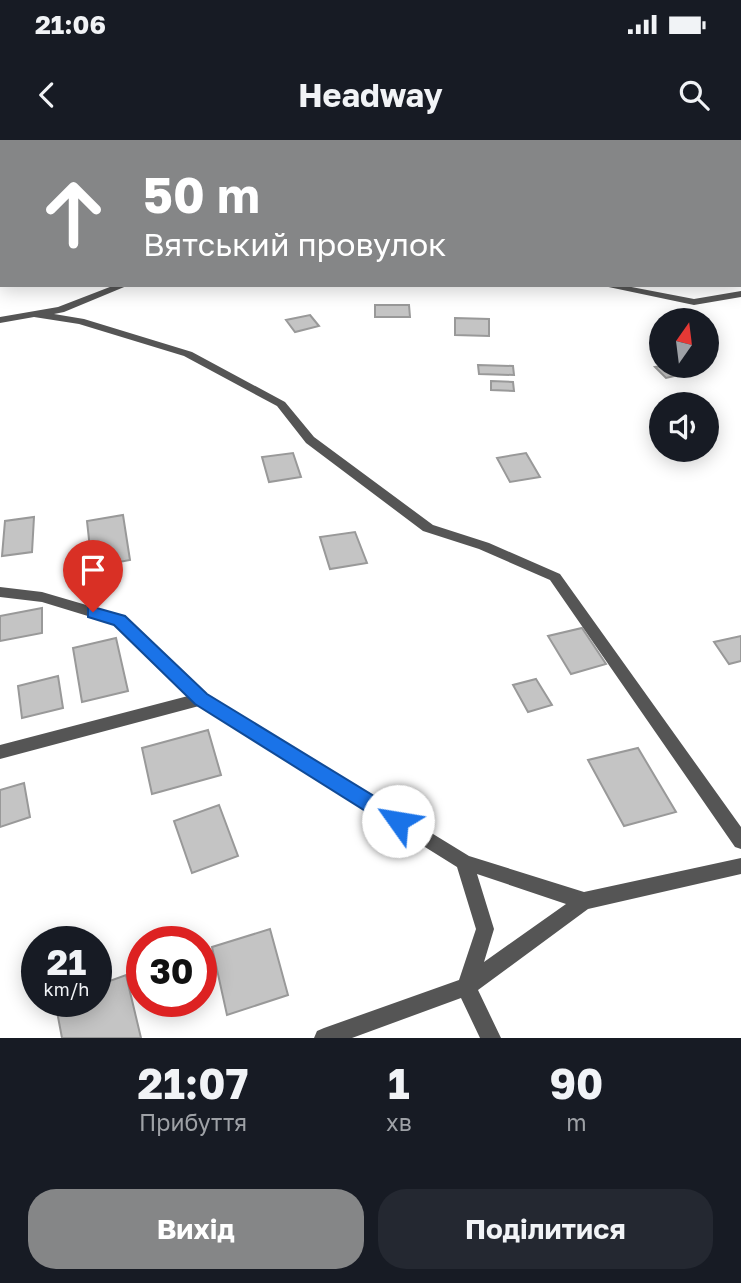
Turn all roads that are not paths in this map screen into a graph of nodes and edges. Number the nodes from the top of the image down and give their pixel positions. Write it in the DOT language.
graph roads {
  1 [pos="119,287"];
  2 [pos="615,287"];
  3 [pos="741,294"];
  4 [pos="32,314"];
  5 [pos="0,320"];
  6 [pos="0,592"];
  7 [pos="201,699"];
  8 [pos="0,752"];
  9 [pos="741,841"];
  10 [pos="464,862"];
  11 [pos="741,866"];
  12 [pos="584,901"];
  13 [pos="466,987"];
  14 [pos="324,1038"];
  15 [pos="491,1038"];
  1 -- 4 [label="street"];
  2 -- 3 [label="street"];
  4 -- 5 [label="street"];
  4 -- 9 [label="street"];
  6 -- 7 [label="street"];
  7 -- 8 [label="street"];
  7 -- 10 [label="street"];
  10 -- 12 [label="street"];
  10 -- 13 [label="street"];
  11 -- 12 [label="street"];
  12 -- 13 [label="street"];
  13 -- 14 [label="street"];
  13 -- 15 [label="street"];
}
